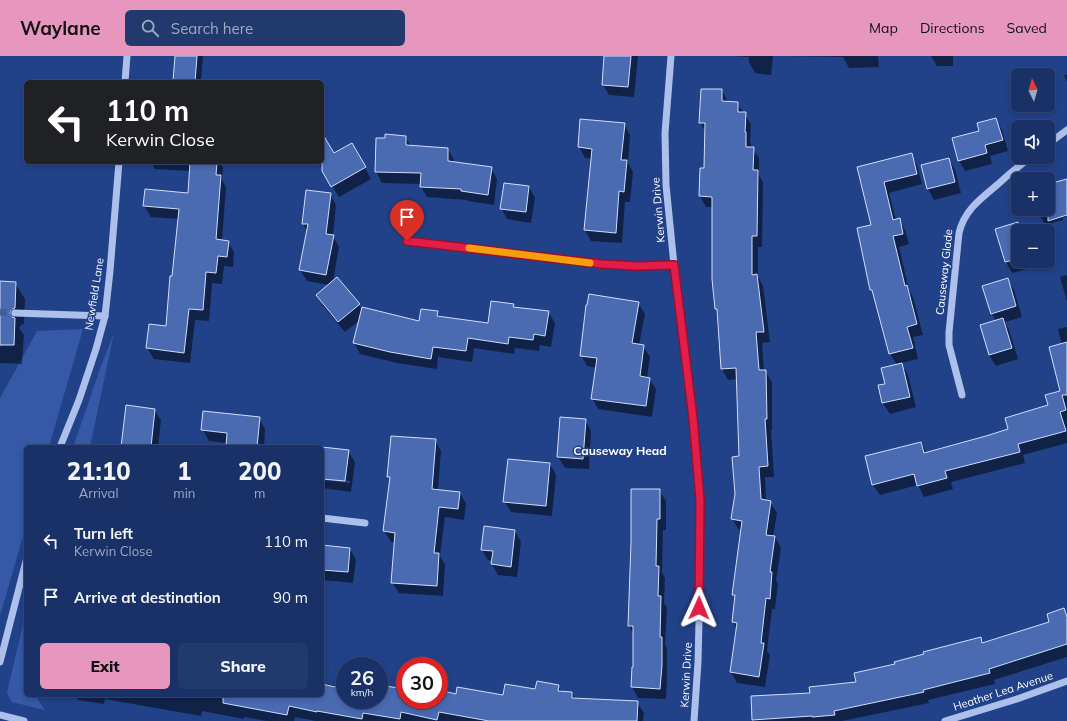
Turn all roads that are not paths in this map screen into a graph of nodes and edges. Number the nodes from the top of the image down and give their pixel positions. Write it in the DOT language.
graph roads {
  1 [pos="127,56"];
  2 [pos="671,56"];
  3 [pos="125,80"];
  4 [pos="1067,130"];
  5 [pos="1055,139"];
  6 [pos="119,164"];
  7 [pos="1022,164"];
  8 [pos="407,241"];
  9 [pos="674,265"];
  10 [pos="15,313"];
  11 [pos="105,316"];
  12 [pos="962,395"];
  13 [pos="61,445"];
  14 [pos="324,518"];
  15 [pos="365,523"];
  16 [pos="24,569"];
  17 [pos="0,662"];
  18 [pos="1067,681"];
  19 [pos="0,716"];
  20 [pos="24,721"];
  21 [pos="694,721"];
  22 [pos="946,721"];
  1 -- 3 [label="street"];
  2 -- 9 [label="street, Kerwin Drive"];
  4 -- 5 [label="street"];
  6 -- 11 [label="street, Newfield Lane"];
  7 -- 12 [label="street, Causeway Glade"];
  8 -- 9 [label="street"];
  9 -- 21 [label="street, Kerwin Drive"];
  10 -- 11 [label="street"];
  11 -- 13 [label="street, Newfield Lane"];
  14 -- 15 [label="street"];
  16 -- 17 [label="street"];
  18 -- 22 [label="street, Heather Lea Avenue"];
  19 -- 20 [label="street"];
}
